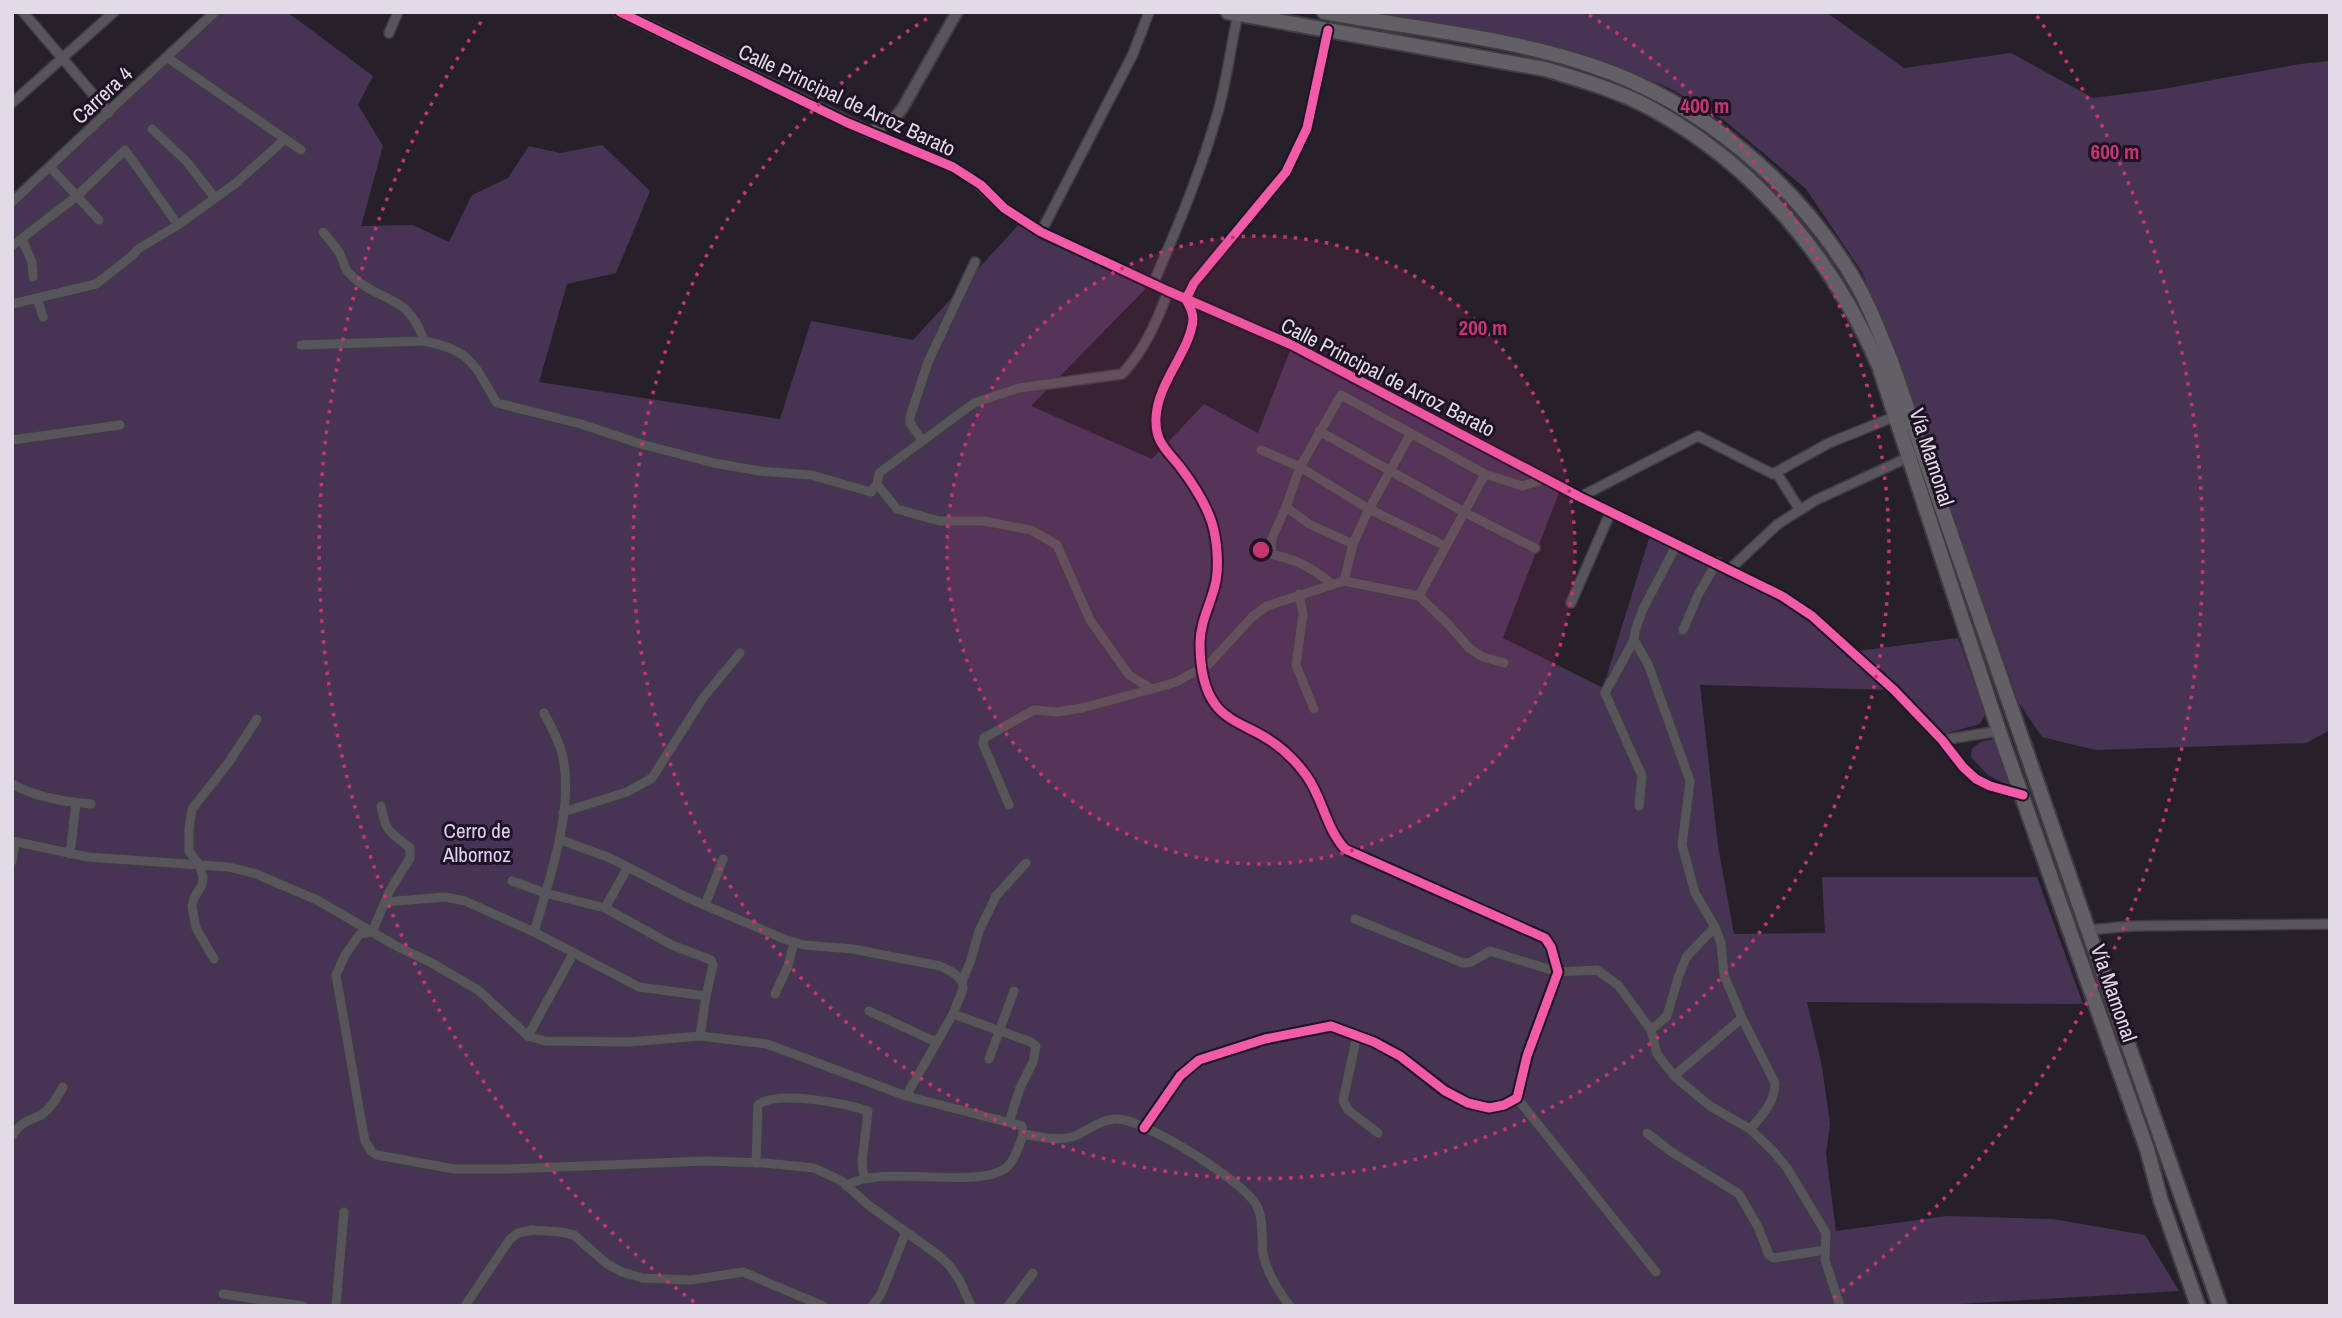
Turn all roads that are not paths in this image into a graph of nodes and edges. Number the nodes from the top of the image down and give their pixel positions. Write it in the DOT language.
graph roads {
  1 [pos="23,12"];
  2 [pos="114,12"];
  3 [pos="215,12"];
  4 [pos="398,12"];
  5 [pos="620,12"];
  6 [pos="957,12"];
  7 [pos="1149,12"];
  8 [pos="1324,12"];
  9 [pos="1233,13"];
  10 [pos="1328,30"];
  11 [pos="389,33"];
  12 [pos="64,57"];
  13 [pos="168,58"];
  14 [pos="12,103"];
  15 [pos="109,113"];
  16 [pos="152,129"];
  17 [pos="869,132"];
  18 [pos="285,139"];
  19 [pos="301,150"];
  20 [pos="50,167"];
  21 [pos="77,196"];
  22 [pos="215,198"];
  23 [pos="12,202"];
  24 [pos="99,220"];
  25 [pos="178,225"];
  26 [pos="323,232"];
  27 [pos="1041,232"];
  28 [pos="22,239"];
  29 [pos="12,246"];
  30 [pos="975,262"];
  31 [pos="33,277"];
  32 [pos="1153,284"];
  33 [pos="1168,291"];
  34 [pos="37,298"];
  35 [pos="1186,299"];
  36 [pos="12,304"];
  37 [pos="43,317"];
  38 [pos="424,341"];
  39 [pos="301,345"];
  40 [pos="1896,416"];
  41 [pos="120,425"];
  42 [pos="1319,431"];
  43 [pos="1411,433"];
  44 [pos="12,440"];
  45 [pos="922,440"];
  46 [pos="1261,450"];
  47 [pos="1909,457"];
  48 [pos="1300,467"];
  49 [pos="1391,471"];
  50 [pos="1776,472"];
  51 [pos="1485,474"];
  52 [pos="1546,479"];
  53 [pos="877,484"];
  54 [pos="1580,497"];
  55 [pos="1286,507"];
  56 [pos="1369,509"];
  57 [pos="1800,510"];
  58 [pos="1611,511"];
  59 [pos="1464,512"];
  60 [pos="1353,544"];
  61 [pos="1677,544"];
  62 [pos="1445,546"];
  63 [pos="1535,548"];
  64 [pos="1717,562"];
  65 [pos="1730,569"];
  66 [pos="1344,580"];
  67 [pos="1332,584"];
  68 [pos="1299,594"];
  69 [pos="1419,596"];
  70 [pos="1571,603"];
  71 [pos="1684,630"];
  72 [pos="1634,640"];
  73 [pos="740,653"];
  74 [pos="1504,663"];
  75 [pos="1203,669"];
  76 [pos="1152,689"];
  77 [pos="1314,709"];
  78 [pos="544,713"];
  79 [pos="257,719"];
  80 [pos="1999,731"];
  81 [pos="1942,740"];
  82 [pos="12,784"];
  83 [pos="2022,795"];
  84 [pos="76,803"];
  85 [pos="91,804"];
  86 [pos="1009,805"];
  87 [pos="381,806"];
  88 [pos="1639,806"];
  89 [pos="563,812"];
  90 [pos="561,840"];
  91 [pos="14,841"];
  92 [pos="70,854"];
  93 [pos="723,859"];
  94 [pos="12,861"];
  95 [pos="1026,863"];
  96 [pos="199,864"];
  97 [pos="628,867"];
  98 [pos="512,881"];
  99 [pos="545,893"];
  100 [pos="386,902"];
  101 [pos="705,905"];
  102 [pos="605,908"];
  103 [pos="1355,919"];
  104 [pos="2330,924"];
  105 [pos="1715,927"];
  106 [pos="2088,930"];
  107 [pos="372,932"];
  108 [pos="534,932"];
  109 [pos="794,942"];
  110 [pos="573,954"];
  111 [pos="214,959"];
  112 [pos="1559,972"];
  113 [pos="962,981"];
  114 [pos="1014,990"];
  115 [pos="775,994"];
  116 [pos="706,996"];
  117 [pos="869,1011"];
  118 [pos="953,1014"];
  119 [pos="1742,1018"];
  120 [pos="1651,1030"];
  121 [pos="999,1031"];
  122 [pos="1357,1035"];
  123 [pos="528,1036"];
  124 [pos="700,1036"];
  125 [pos="936,1041"];
  126 [pos="989,1059"];
  127 [pos="1674,1076"];
  128 [pos="63,1087"];
  129 [pos="906,1096"];
  130 [pos="1517,1098"];
  131 [pos="1009,1122"];
  132 [pos="1144,1128"];
  133 [pos="1750,1129"];
  134 [pos="1378,1133"];
  135 [pos="1647,1133"];
  136 [pos="1024,1134"];
  137 [pos="12,1136"];
  138 [pos="756,1163"];
  139 [pos="864,1178"];
  140 [pos="846,1186"];
  141 [pos="344,1212"];
  142 [pos="906,1233"];
  143 [pos="1825,1250"];
  144 [pos="1656,1272"];
  145 [pos="1032,1273"];
  146 [pos="223,1294"];
  147 [pos="303,1306"];
  148 [pos="337,1306"];
  149 [pos="465,1306"];
  150 [pos="823,1306"];
  151 [pos="872,1306"];
  152 [pos="971,1306"];
  153 [pos="1008,1306"];
  154 [pos="1290,1306"];
  155 [pos="1840,1306"];
  156 [pos="2199,1306"];
  157 [pos="2220,1306"];
  1 -- 12 [label="street"];
  2 -- 12 [label="street"];
  3 -- 13 [label="street, Carrera 4"];
  4 -- 11 [label="street"];
  5 -- 17 [label="street, Calle Principal de Arroz Barato"];
  6 -- 17 [label="street, Calle Principal de Arroz Barato"];
  7 -- 27 [label="street"];
  8 -- 106 [label="main road, Vía Mamonal"];
  9 -- 10 [label="main road, Vía Mamonal"];
  9 -- 32 [label="street"];
  10 -- 35 [label="street"];
  10 -- 40 [label="main road, Vía Mamonal"];
  12 -- 14 [label="street"];
  12 -- 15 [label="street"];
  13 -- 15 [label="street, Carrera 4"];
  13 -- 18 [label="street"];
  15 -- 20 [label="street, Carrera 4"];
  16 -- 22 [label="street"];
  17 -- 27 [label="street, Calle Principal de Arroz Barato"];
  18 -- 19 [label="street"];
  18 -- 22 [label="street"];
  20 -- 21 [label="street"];
  20 -- 23 [label="street, Carrera 4"];
  21 -- 24 [label="street"];
  21 -- 25 [label="street"];
  21 -- 28 [label="street"];
  22 -- 25 [label="street"];
  25 -- 34 [label="street"];
  26 -- 38 [label="street"];
  27 -- 32 [label="street, Calle Principal de Arroz Barato"];
  28 -- 29 [label="street"];
  28 -- 31 [label="street"];
  30 -- 45 [label="street"];
  32 -- 33 [label="street, Calle Principal de Arroz Barato"];
  33 -- 35 [label="street, Calle Principal de Arroz Barato"];
  33 -- 45 [label="street"];
  34 -- 36 [label="street"];
  34 -- 37 [label="street"];
  35 -- 52 [label="street, Calle Principal de Arroz Barato"];
  35 -- 75 [label="street"];
  38 -- 39 [label="street"];
  38 -- 53 [label="street"];
  40 -- 47 [label="main road, Vía Mamonal"];
  40 -- 50 [label="street"];
  41 -- 44 [label="street"];
  42 -- 43 [label="street"];
  42 -- 48 [label="street"];
  42 -- 49 [label="street"];
  43 -- 49 [label="street"];
  43 -- 51 [label="street"];
  45 -- 53 [label="street"];
  46 -- 48 [label="street"];
  47 -- 57 [label="street"];
  47 -- 80 [label="main road, Vía Mamonal"];
  48 -- 55 [label="street"];
  48 -- 56 [label="street"];
  49 -- 56 [label="street"];
  49 -- 59 [label="street"];
  50 -- 54 [label="street"];
  50 -- 57 [label="street"];
  51 -- 52 [label="street"];
  51 -- 59 [label="street"];
  52 -- 54 [label="street, Calle Principal de Arroz Barato"];
  53 -- 76 [label="street"];
  54 -- 58 [label="street, Calle Principal de Arroz Barato"];
  55 -- 60 [label="street"];
  55 -- 67 [label="street"];
  56 -- 60 [label="street"];
  56 -- 62 [label="street"];
  57 -- 65 [label="street"];
  58 -- 61 [label="street, Calle Principal de Arroz Barato"];
  58 -- 70 [label="street"];
  59 -- 62 [label="street"];
  59 -- 63 [label="street"];
  60 -- 66 [label="street"];
  61 -- 64 [label="street, Calle Principal de Arroz Barato"];
  61 -- 72 [label="street"];
  62 -- 69 [label="street"];
  64 -- 65 [label="street, Calle Principal de Arroz Barato"];
  64 -- 71 [label="street"];
  65 -- 81 [label="street, Calle Principal de Arroz Barato"];
  66 -- 67 [label="street"];
  66 -- 69 [label="street"];
  67 -- 68 [label="street"];
  68 -- 75 [label="street"];
  68 -- 77 [label="street"];
  69 -- 74 [label="street"];
  72 -- 88 [label="street"];
  72 -- 105 [label="street"];
  73 -- 89 [label="street"];
  75 -- 76 [label="street"];
  75 -- 112 [label="street"];
  76 -- 86 [label="street"];
  78 -- 89 [label="street"];
  79 -- 96 [label="street"];
  80 -- 81 [label="street"];
  80 -- 83 [label="main road, Vía Mamonal"];
  81 -- 83 [label="street, Calle Principal de Arroz Barato"];
  82 -- 84 [label="street"];
  83 -- 156 [label="main road, Vía Mamonal"];
  84 -- 85 [label="street"];
  84 -- 92 [label="street"];
  87 -- 100 [label="street"];
  89 -- 90 [label="street"];
  90 -- 97 [label="street"];
  90 -- 99 [label="street"];
  91 -- 92 [label="street"];
  91 -- 94 [label="street"];
  92 -- 96 [label="street"];
  93 -- 101 [label="street"];
  95 -- 113 [label="street"];
  96 -- 107 [label="street"];
  96 -- 111 [label="street"];
  97 -- 101 [label="street"];
  97 -- 102 [label="street"];
  98 -- 99 [label="street"];
  99 -- 102 [label="street"];
  99 -- 108 [label="street"];
  100 -- 107 [label="street"];
  100 -- 108 [label="street"];
  101 -- 109 [label="street"];
  102 -- 116 [label="street"];
  103 -- 112 [label="street"];
  104 -- 106 [label="street"];
  105 -- 119 [label="street"];
  105 -- 120 [label="street"];
  106 -- 157 [label="main road, Vía Mamonal"];
  107 -- 123 [label="street"];
  107 -- 138 [label="street"];
  108 -- 110 [label="street"];
  109 -- 113 [label="street"];
  109 -- 115 [label="street"];
  110 -- 116 [label="street"];
  110 -- 123 [label="street"];
  112 -- 120 [label="street"];
  112 -- 130 [label="street"];
  113 -- 118 [label="street"];
  114 -- 121 [label="street"];
  116 -- 124 [label="street"];
  117 -- 125 [label="street"];
  118 -- 121 [label="street"];
  118 -- 125 [label="street"];
  119 -- 127 [label="street"];
  119 -- 133 [label="street"];
  120 -- 127 [label="street"];
  121 -- 126 [label="street"];
  121 -- 131 [label="street"];
  122 -- 130 [label="street"];
  122 -- 132 [label="street"];
  122 -- 134 [label="street"];
  123 -- 124 [label="street"];
  124 -- 129 [label="street"];
  125 -- 129 [label="street"];
  127 -- 133 [label="street"];
  128 -- 137 [label="street"];
  129 -- 131 [label="street"];
  130 -- 144 [label="street"];
  131 -- 136 [label="street"];
  132 -- 136 [label="street"];
  132 -- 154 [label="street"];
  133 -- 143 [label="street"];
  135 -- 143 [label="street"];
  136 -- 139 [label="street"];
  138 -- 139 [label="street"];
  138 -- 140 [label="street"];
  139 -- 140 [label="street"];
  140 -- 142 [label="street"];
  141 -- 148 [label="street"];
  142 -- 151 [label="street"];
  142 -- 152 [label="street"];
  143 -- 155 [label="street"];
  145 -- 153 [label="street"];
  146 -- 147 [label="street"];
  149 -- 150 [label="street"];
}
